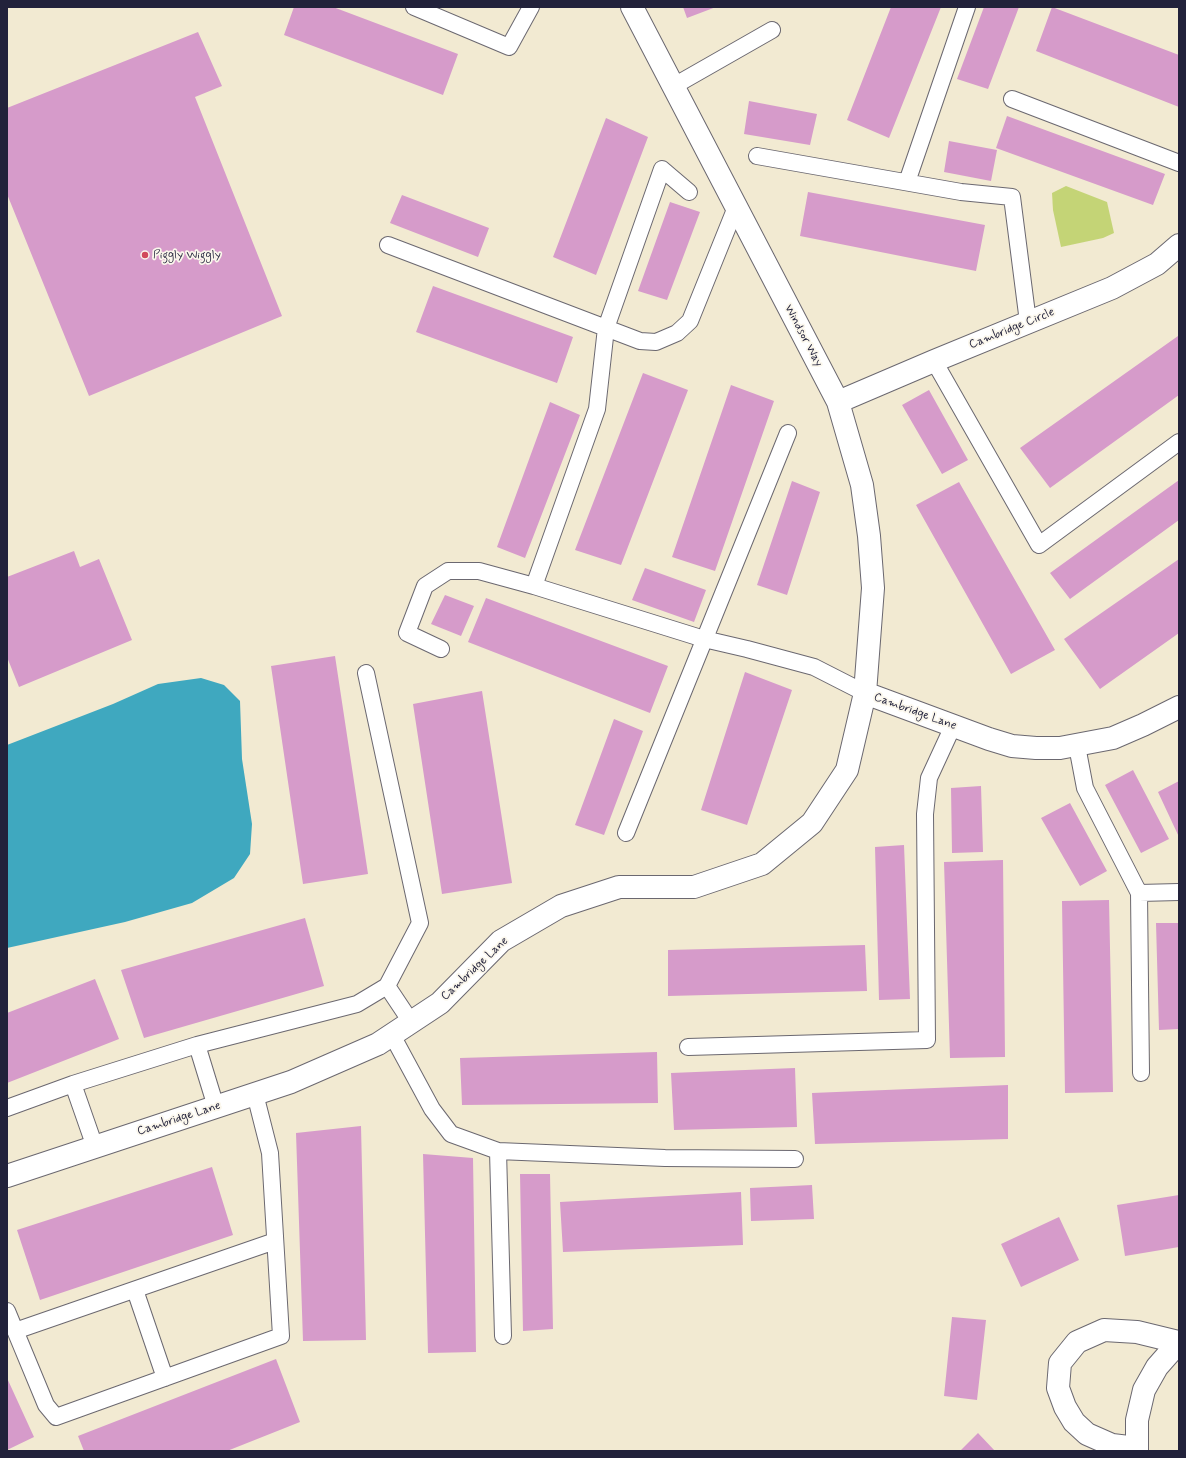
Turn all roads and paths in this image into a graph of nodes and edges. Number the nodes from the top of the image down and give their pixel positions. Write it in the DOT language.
graph roads {
  1 [pos="414,7"];
  2 [pos="531,7"];
  3 [pos="632,7"];
  4 [pos="967,7"];
  5 [pos="772,30"];
  6 [pos="672,87"];
  7 [pos="1012,99"];
  8 [pos="757,156"];
  9 [pos="1179,163"];
  10 [pos="907,182"];
  11 [pos="688,192"];
  12 [pos="736,207"];
  13 [pos="388,245"];
  14 [pos="1179,245"];
  15 [pos="1028,322"];
  16 [pos="606,328"];
  17 [pos="934,361"];
  18 [pos="838,402"];
  19 [pos="788,433"];
  20 [pos="1179,442"];
  21 [pos="534,586"];
  22 [pos="704,639"];
  23 [pos="441,649"];
  24 [pos="366,673"];
  25 [pos="864,693"];
  26 [pos="1179,707"];
  27 [pos="953,726"];
  28 [pos="1077,746"];
  29 [pos="626,833"];
  30 [pos="1179,892"];
  31 [pos="1139,893"];
  32 [pos="387,986"];
  33 [pos="411,1022"];
  34 [pos="392,1035"];
  35 [pos="196,1045"];
  36 [pos="688,1047"];
  37 [pos="1141,1073"];
  38 [pos="73,1084"];
  39 [pos="255,1094"];
  40 [pos="216,1107"];
  41 [pos="7,1108"];
  42 [pos="95,1147"];
  43 [pos="498,1151"];
  44 [pos="795,1159"];
  45 [pos="7,1176"];
  46 [pos="276,1241"];
  47 [pos="135,1290"];
  48 [pos="7,1311"];
  49 [pos="15,1331"];
  50 [pos="503,1336"];
  51 [pos="1178,1342"];
  52 [pos="165,1378"];
  53 [pos="1137,1450"];
  1 -- 2 [label="lane"];
  3 -- 6 [label="street, Windsor Way"];
  4 -- 10 [label="lane"];
  5 -- 6 [label="lane"];
  6 -- 12 [label="street, Windsor Way"];
  7 -- 9 [label="lane"];
  8 -- 10 [label="lane"];
  10 -- 15 [label="lane"];
  11 -- 16 [label="lane"];
  12 -- 16 [label="lane"];
  12 -- 18 [label="street, Windsor Way"];
  13 -- 16 [label="lane"];
  14 -- 15 [label="street, Cambridge Circle"];
  15 -- 17 [label="street, Cambridge Circle"];
  16 -- 21 [label="lane"];
  17 -- 18 [label="street, Cambridge Circle"];
  17 -- 20 [label="lane"];
  18 -- 25 [label="street, Windsor Way"];
  19 -- 22 [label="lane"];
  21 -- 22 [label="lane"];
  21 -- 23 [label="lane"];
  22 -- 25 [label="lane"];
  22 -- 29 [label="lane"];
  24 -- 32 [label="lane"];
  25 -- 27 [label="street, Cambridge Lane"];
  25 -- 33 [label="street, Cambridge Lane"];
  26 -- 28 [label="street, Cambridge Lane"];
  27 -- 28 [label="street, Cambridge Lane"];
  27 -- 36 [label="lane"];
  28 -- 31 [label="lane"];
  30 -- 31 [label="lane"];
  31 -- 37 [label="lane"];
  32 -- 33 [label="lane"];
  32 -- 35 [label="lane"];
  33 -- 34 [label="street, Cambridge Lane"];
  34 -- 39 [label="street, Cambridge Lane"];
  34 -- 43 [label="lane"];
  35 -- 38 [label="lane"];
  35 -- 40 [label="lane"];
  38 -- 41 [label="lane"];
  38 -- 42 [label="lane"];
  39 -- 40 [label="street, Cambridge Lane"];
  39 -- 46 [label="lane"];
  40 -- 42 [label="street, Cambridge Lane"];
  42 -- 45 [label="street, Cambridge Lane"];
  43 -- 44 [label="lane"];
  43 -- 50 [label="lane"];
  46 -- 47 [label="lane"];
  46 -- 52 [label="lane"];
  47 -- 49 [label="lane"];
  47 -- 52 [label="lane"];
  48 -- 49 [label="lane"];
  49 -- 52 [label="lane"];
  51 -- 53 [label="street"];
  51 -- 53 [label="street"];
}
